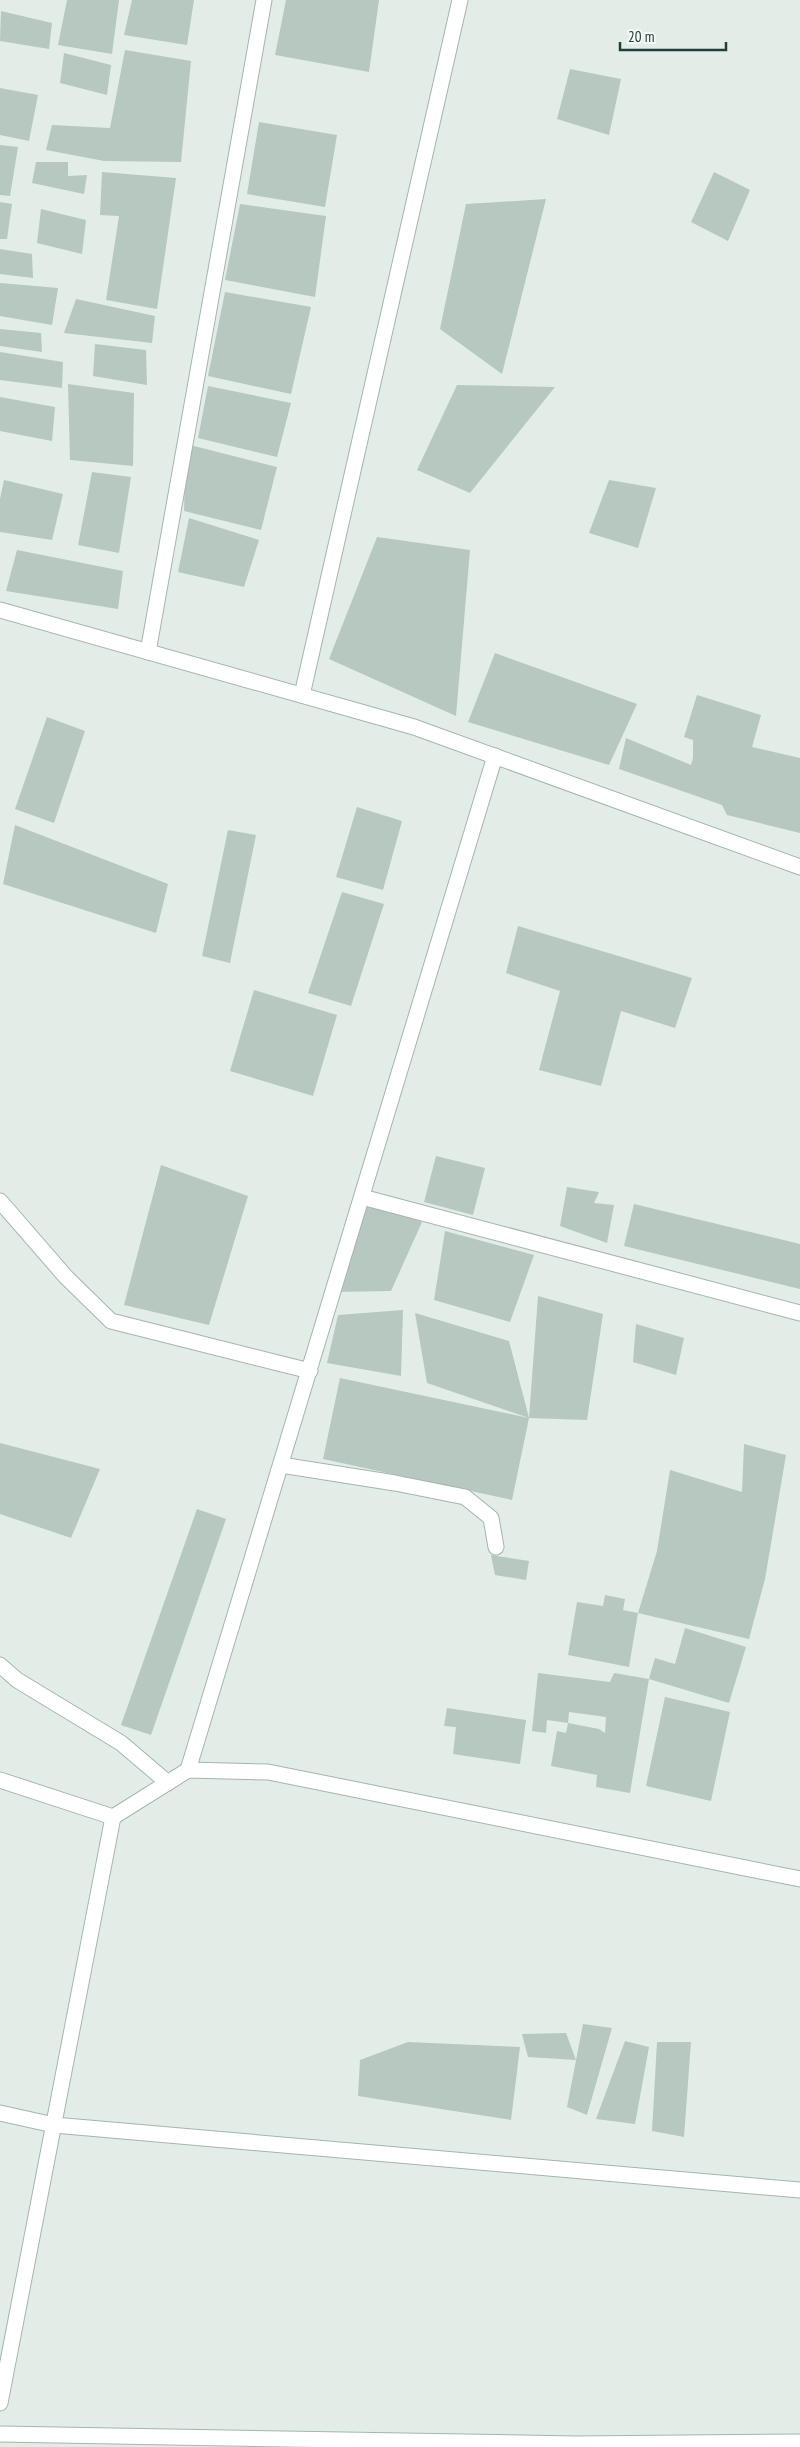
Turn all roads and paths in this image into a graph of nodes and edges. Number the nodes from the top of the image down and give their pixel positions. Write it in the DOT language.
graph roads {
  1 [pos="264,0"];
  2 [pos="460,0"];
  3 [pos="0,610"];
  4 [pos="148,652"];
  5 [pos="302,695"];
  6 [pos="496,756"];
  7 [pos="800,867"];
  8 [pos="362,1197"];
  9 [pos="0,1202"];
  10 [pos="800,1313"];
  11 [pos="310,1370"];
  12 [pos="281,1465"];
  13 [pos="496,1547"];
  14 [pos="0,1665"];
  15 [pos="188,1770"];
  16 [pos="0,1780"];
  17 [pos="168,1783"];
  18 [pos="113,1816"];
  19 [pos="800,1879"];
  20 [pos="0,2113"];
  21 [pos="54,2125"];
  22 [pos="800,2190"];
  23 [pos="0,2403"];
  24 [pos="0,2434"];
  25 [pos="800,2442"];
  26 [pos="576,2446"];
  1 -- 4 [label="street"];
  2 -- 5 [label="street"];
  3 -- 4 [label="street"];
  4 -- 5 [label="street"];
  5 -- 6 [label="street"];
  6 -- 7 [label="street"];
  6 -- 8 [label="street"];
  8 -- 10 [label="street"];
  8 -- 11 [label="street"];
  9 -- 11 [label="street"];
  11 -- 12 [label="street"];
  12 -- 13 [label="street"];
  12 -- 15 [label="street"];
  14 -- 17 [label="street"];
  15 -- 17 [label="street"];
  15 -- 19 [label="street"];
  16 -- 18 [label="street"];
  17 -- 18 [label="street"];
  18 -- 21 [label="street"];
  20 -- 21 [label="street"];
  21 -- 22 [label="street"];
  21 -- 23 [label="street"];
  24 -- 26 [label="street"];
  25 -- 26 [label="street"];
}
